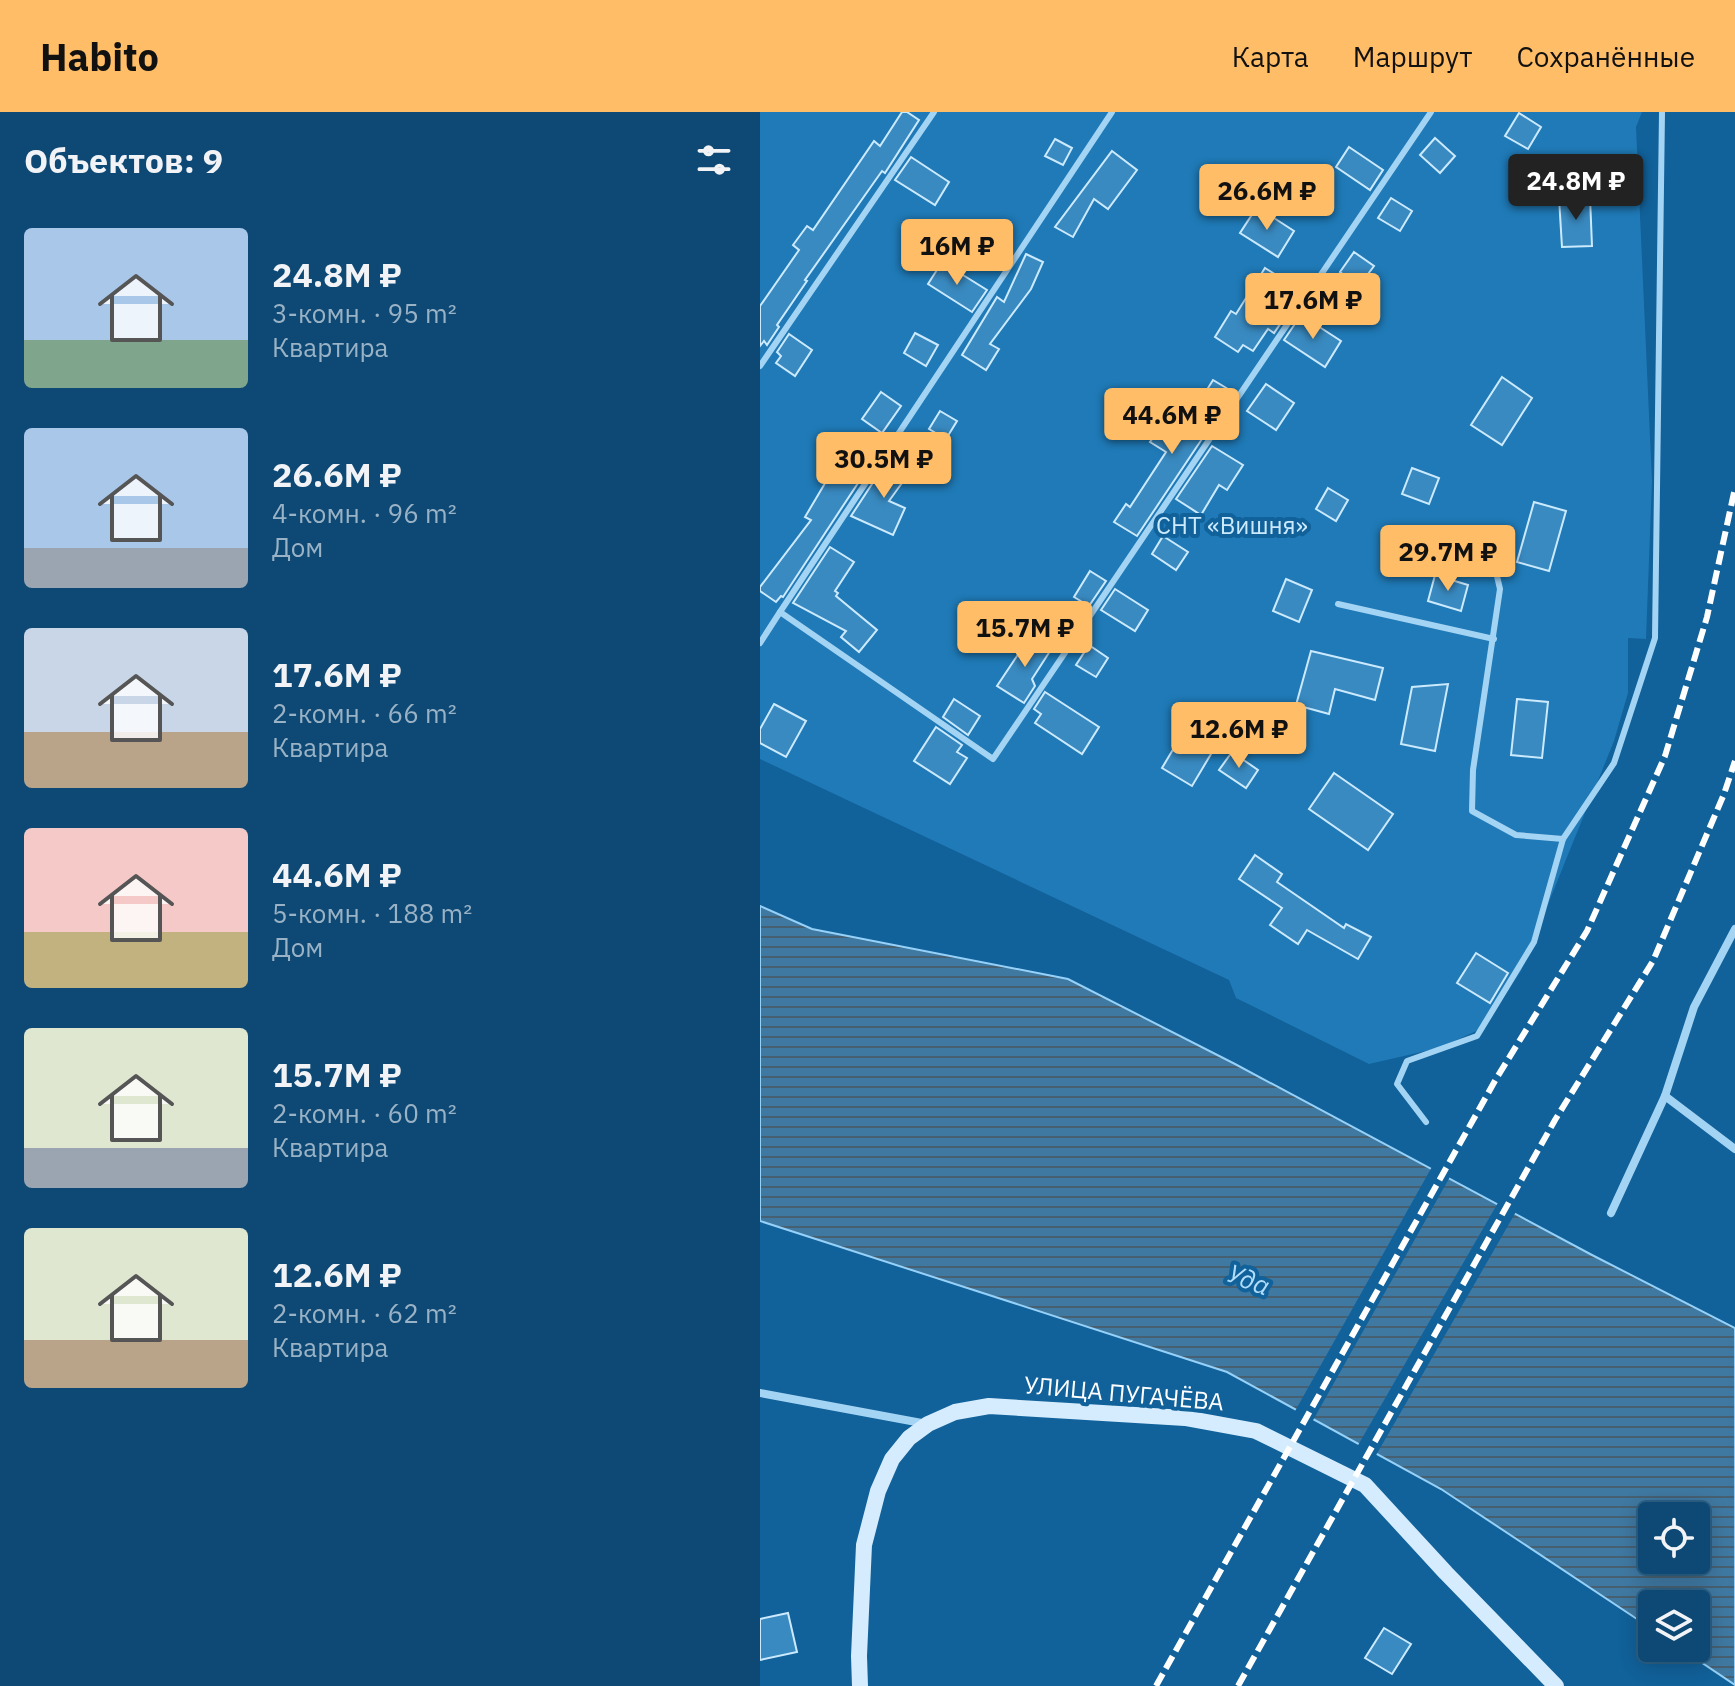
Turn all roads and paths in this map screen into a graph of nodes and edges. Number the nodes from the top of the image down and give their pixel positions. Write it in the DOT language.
graph roads {
  1 [pos="934,112"];
  2 [pos="1112,112"];
  3 [pos="1431,112"];
  4 [pos="1662,112"];
  5 [pos="760,366"];
  6 [pos="1422,540"];
  7 [pos="1338,604"];
  8 [pos="780,612"];
  9 [pos="1494,639"];
  10 [pos="760,643"];
  11 [pos="1563,839"];
  12 [pos="1735,929"];
  13 [pos="1665,1096"];
  14 [pos="1426,1122"];
  15 [pos="1735,1149"];
  16 [pos="1611,1213"];
  17 [pos="760,1393"];
  18 [pos="928,1424"];
  19 [pos="860,1686"];
  20 [pos="1556,1686"];
  1 -- 5 [label="lane"];
  2 -- 8 [label="lane"];
  3 -- 8 [label="lane"];
  4 -- 11 [label="lane"];
  6 -- 9 [label="lane"];
  7 -- 9 [label="lane"];
  8 -- 10 [label="lane"];
  9 -- 11 [label="lane"];
  11 -- 14 [label="lane"];
  12 -- 13 [label="street"];
  13 -- 15 [label="street"];
  13 -- 16 [label="street"];
  17 -- 18 [label="street"];
  18 -- 19 [label="street"];
  18 -- 20 [label="street, УЛИЦА ПУГАЧЁВА"];
}
